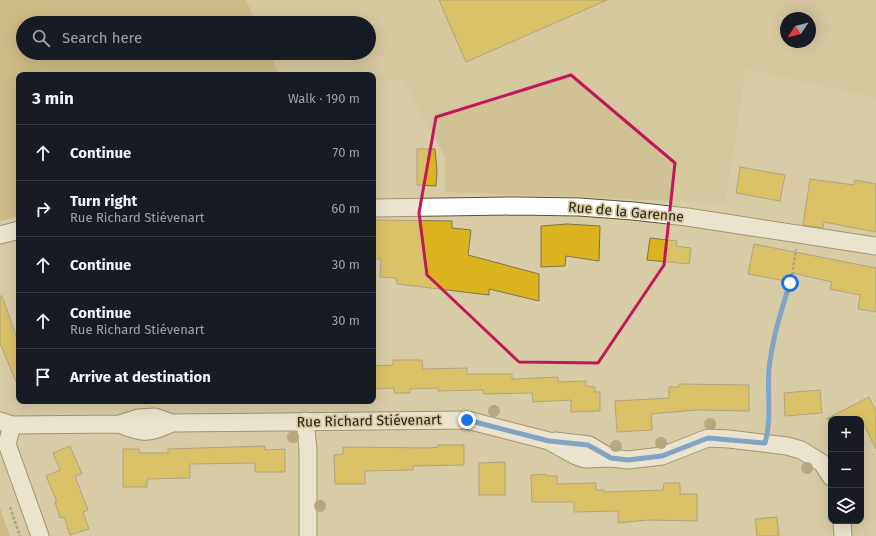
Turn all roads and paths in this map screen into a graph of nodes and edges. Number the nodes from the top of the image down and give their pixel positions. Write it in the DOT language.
graph roads {
  1 [pos="376,208"];
  2 [pos="16,231"];
  3 [pos="798,234"];
  4 [pos="0,235"];
  5 [pos="876,246"];
  6 [pos="305,421"];
  7 [pos="6,423"];
  8 [pos="765,443"];
  9 [pos="828,472"];
  10 [pos="842,524"];
  11 [pos="40,536"];
  12 [pos="308,536"];
  13 [pos="843,536"];
  1 -- 3 [label="street, Rue de la Garenne"];
  2 -- 4 [label="street"];
  3 -- 5 [label="street, Rue de la Garenne"];
  3 -- 8 [label="path"];
  6 -- 7 [label="street, Rue Richard Stiévenart"];
  6 -- 8 [label="street, Rue Richard Stiévenart"];
  6 -- 12 [label="street"];
  7 -- 11 [label="street"];
  8 -- 9 [label="street"];
  10 -- 13 [label="street"];
}
